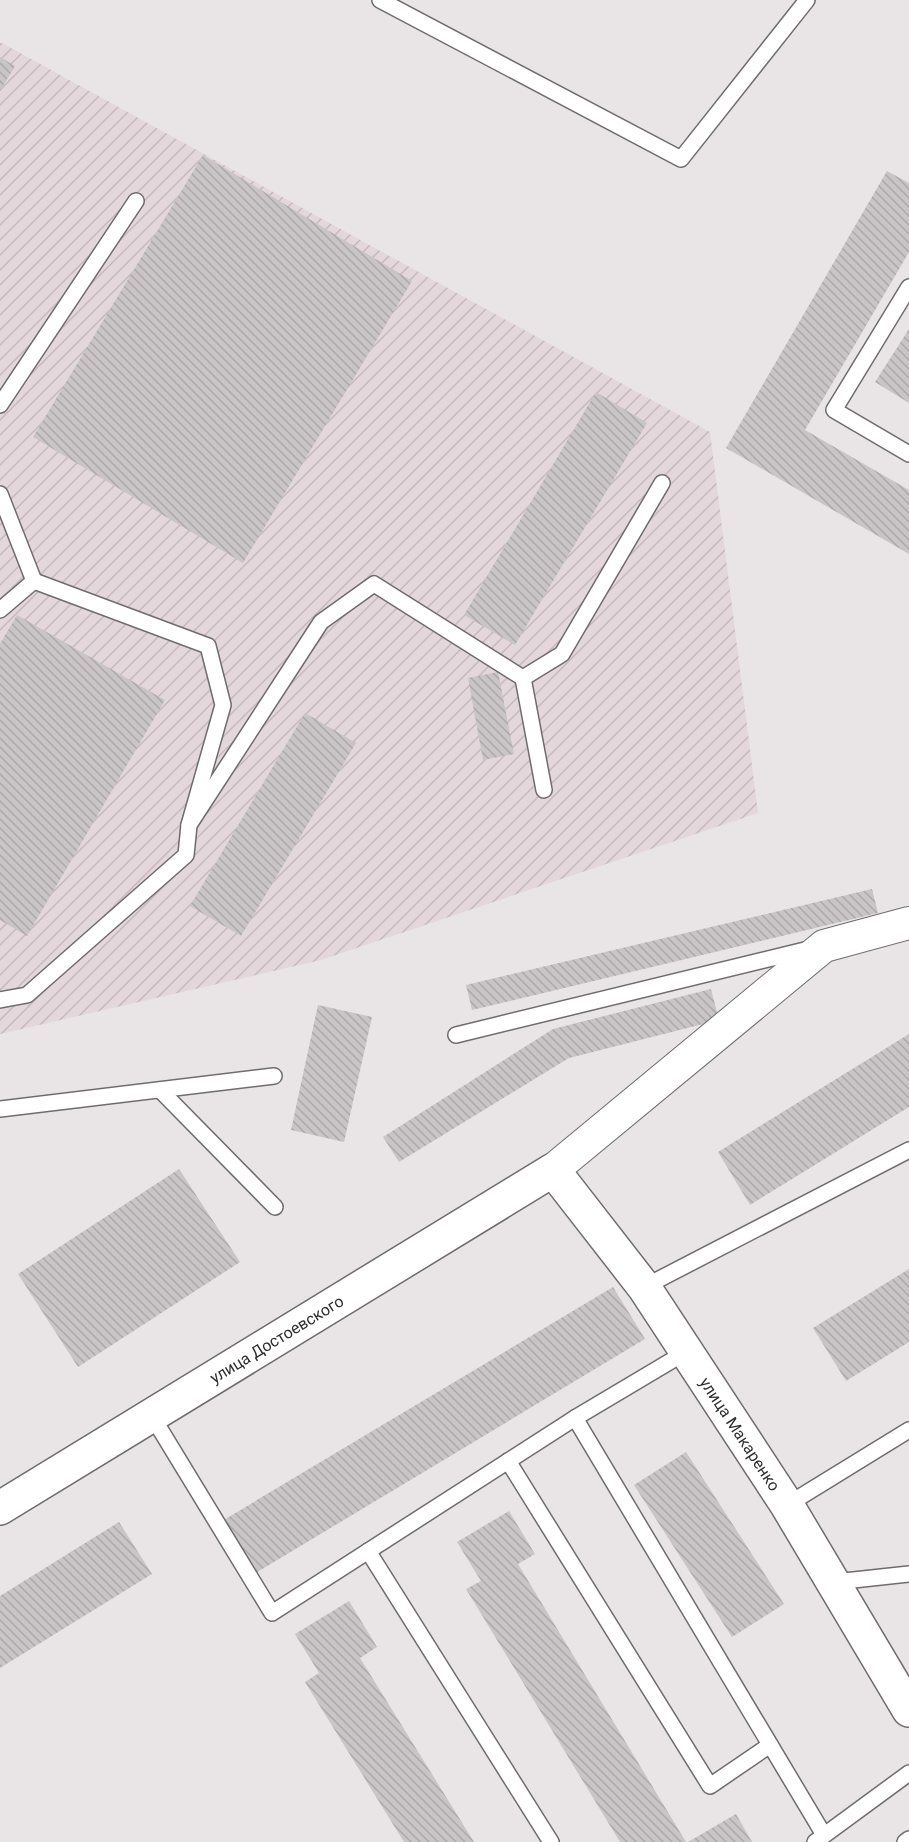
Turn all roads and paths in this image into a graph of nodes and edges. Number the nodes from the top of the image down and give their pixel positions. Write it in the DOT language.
graph roads {
  1 [pos="380,0"];
  2 [pos="807,0"];
  3 [pos="136,201"];
  4 [pos="909,287"];
  5 [pos="0,405"];
  6 [pos="909,454"];
  7 [pos="662,483"];
  8 [pos="0,494"];
  9 [pos="34,581"];
  10 [pos="0,610"];
  11 [pos="523,678"];
  12 [pos="544,790"];
  13 [pos="189,825"];
  14 [pos="909,922"];
  15 [pos="824,946"];
  16 [pos="0,1000"];
  17 [pos="456,1035"];
  18 [pos="274,1076"];
  19 [pos="160,1090"];
  20 [pos="0,1109"];
  21 [pos="909,1150"];
  22 [pos="553,1170"];
  23 [pos="275,1207"];
  24 [pos="644,1287"];
  25 [pos="686,1352"];
  26 [pos="152,1416"];
  27 [pos="575,1418"];
  28 [pos="909,1430"];
  29 [pos="508,1461"];
  30 [pos="787,1505"];
  31 [pos="0,1508"];
  32 [pos="368,1551"];
  33 [pos="909,1574"];
  34 [pos="835,1582"];
  35 [pos="909,1710"];
  36 [pos="770,1745"];
  37 [pos="909,1773"];
  38 [pos="820,1839"];
  39 [pos="909,1839"];
  40 [pos="551,1842"];
  41 [pos="905,1842"];
  1 -- 2 [label="lane"];
  3 -- 5 [label="lane"];
  4 -- 6 [label="lane"];
  7 -- 11 [label="lane"];
  8 -- 9 [label="lane"];
  9 -- 10 [label="lane"];
  9 -- 13 [label="lane"];
  11 -- 12 [label="lane"];
  11 -- 13 [label="lane"];
  13 -- 16 [label="lane"];
  14 -- 15 [label="street"];
  15 -- 17 [label="lane"];
  15 -- 22 [label="street"];
  18 -- 19 [label="lane"];
  19 -- 20 [label="lane"];
  19 -- 23 [label="lane"];
  21 -- 24 [label="lane"];
  22 -- 24 [label="street, улица Макаренко"];
  22 -- 26 [label="street, улица Достоевского"];
  24 -- 25 [label="street, улица Макаренко"];
  25 -- 27 [label="lane"];
  25 -- 30 [label="street, улица Макаренко"];
  26 -- 31 [label="street, улица Достоевского"];
  26 -- 32 [label="lane"];
  27 -- 29 [label="lane"];
  27 -- 36 [label="lane"];
  28 -- 30 [label="lane"];
  29 -- 32 [label="lane"];
  29 -- 36 [label="lane"];
  30 -- 34 [label="street, улица Макаренко"];
  32 -- 40 [label="lane"];
  33 -- 34 [label="lane"];
  34 -- 35 [label="street, улица Макаренко"];
  36 -- 38 [label="lane"];
  37 -- 38 [label="lane"];
  39 -- 41 [label="lane"];
}
